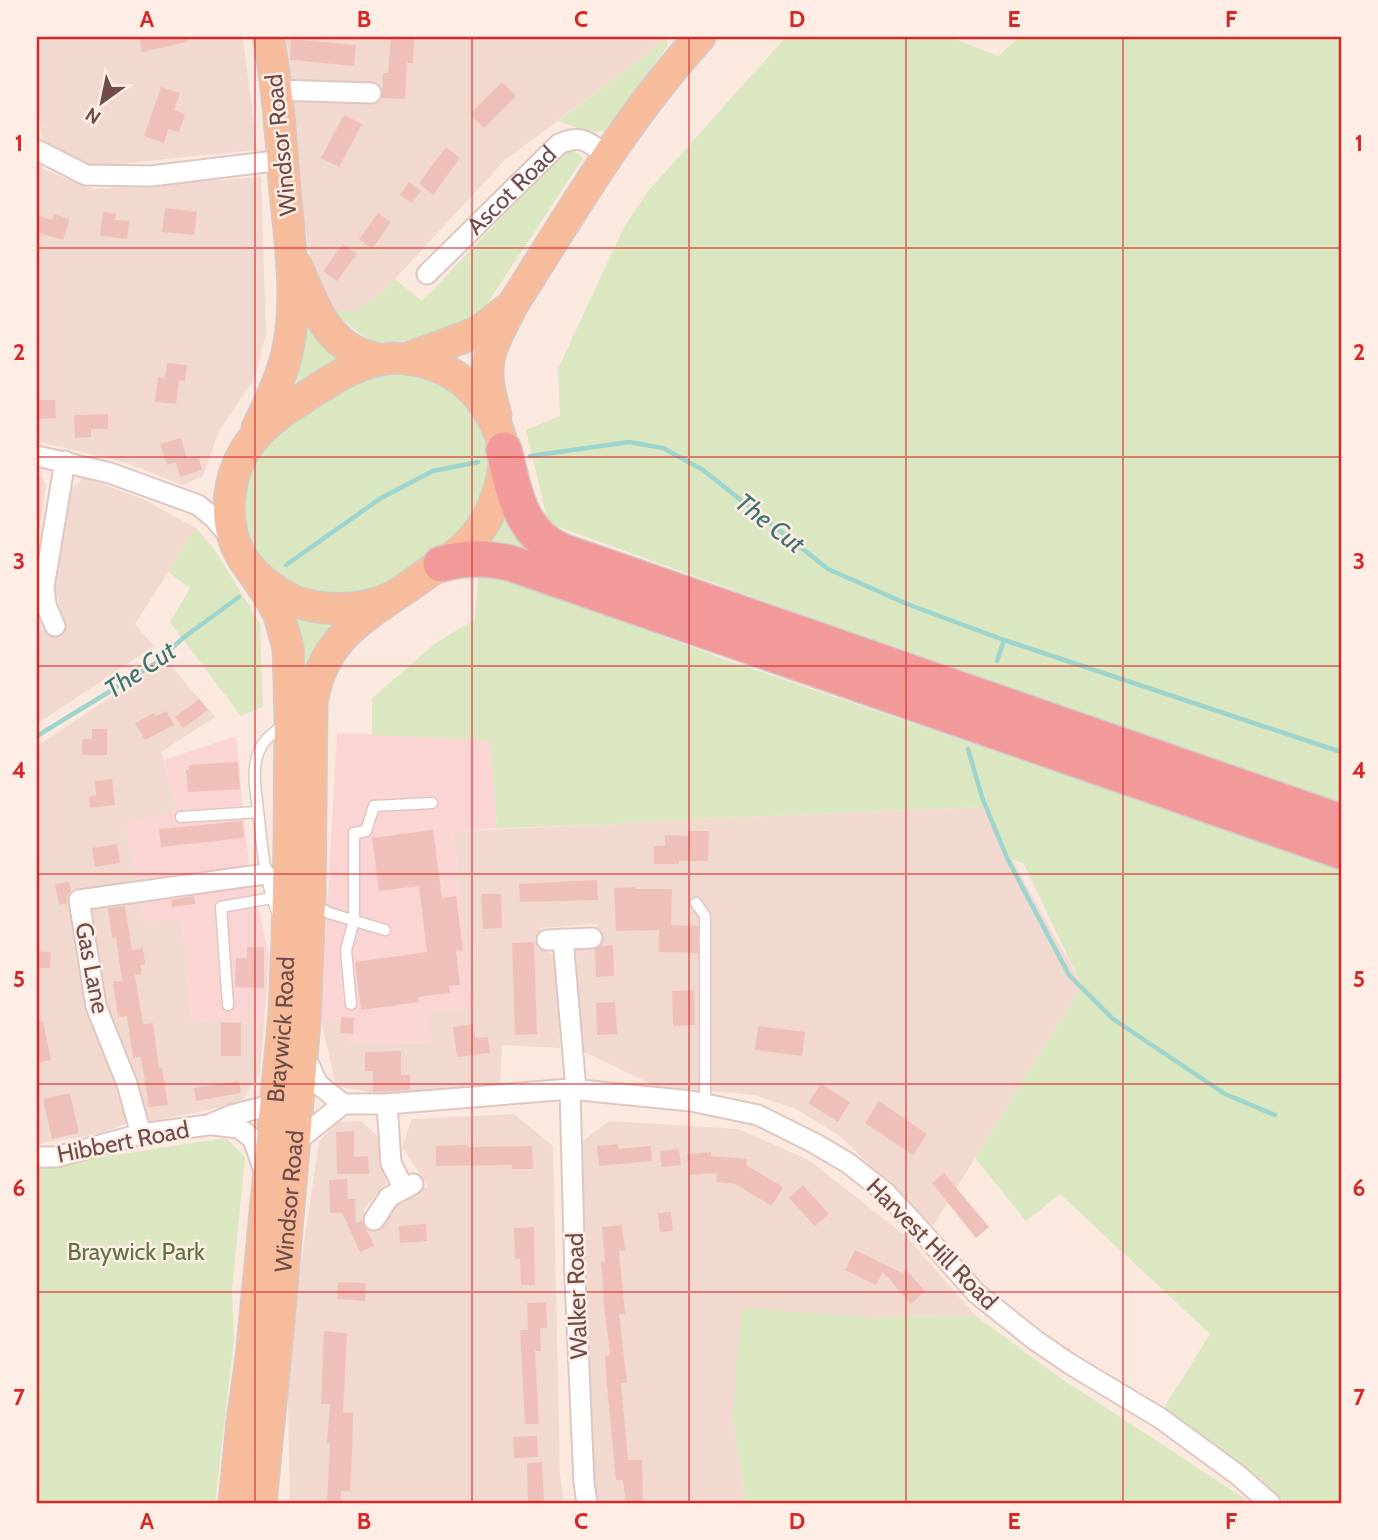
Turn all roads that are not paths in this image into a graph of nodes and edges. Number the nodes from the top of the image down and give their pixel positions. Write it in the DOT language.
graph roads {
  1 [pos="268,37"];
  2 [pos="697,38"];
  3 [pos="276,90"];
  4 [pos="371,93"];
  5 [pos="37,150"];
  6 [pos="607,155"];
  7 [pos="283,160"];
  8 [pos="292,253"];
  9 [pos="427,274"];
  10 [pos="512,306"];
  11 [pos="394,359"];
  12 [pos="251,442"];
  13 [pos="503,446"];
  14 [pos="37,456"];
  15 [pos="65,461"];
  16 [pos="235,471"];
  17 [pos="198,505"];
  18 [pos="245,560"];
  19 [pos="441,564"];
  20 [pos="393,597"];
  21 [pos="42,607"];
  22 [pos="55,626"];
  23 [pos="290,716"];
  24 [pos="432,803"];
  25 [pos="258,811"];
  26 [pos="181,817"];
  27 [pos="1341,822"];
  28 [pos="1341,851"];
  29 [pos="265,874"];
  30 [pos="272,898"];
  31 [pos="310,902"];
  32 [pos="696,903"];
  33 [pos="354,920"];
  34 [pos="385,930"];
  35 [pos="288,938"];
  36 [pos="592,938"];
  37 [pos="351,1004"];
  38 [pos="228,1005"];
  39 [pos="302,1050"];
  40 [pos="573,1089"];
  41 [pos="275,1104"];
  42 [pos="343,1104"];
  43 [pos="387,1104"];
  44 [pos="705,1104"];
  45 [pos="208,1125"];
  46 [pos="141,1134"];
  47 [pos="293,1144"];
  48 [pos="37,1157"];
  49 [pos="267,1181"];
  50 [pos="374,1220"];
  51 [pos="278,1332"];
  52 [pos="234,1503"];
  53 [pos="261,1503"];
  54 [pos="276,1503"];
  55 [pos="587,1503"];
  56 [pos="1270,1503"];
  1 -- 3 [label="main road, Windsor Road"];
  2 -- 6 [label="main road, Ascot Road"];
  3 -- 4 [label="street"];
  3 -- 7 [label="main road, Windsor Road"];
  5 -- 7 [label="street"];
  6 -- 9 [label="street, Ascot Road"];
  6 -- 10 [label="main road, Ascot Road"];
  7 -- 8 [label="main road, Windsor Road"];
  8 -- 11 [label="main road, Windsor Road"];
  8 -- 12 [label="main road, Windsor Road"];
  10 -- 11 [label="main road, Ascot Road"];
  10 -- 13 [label="main road, Ascot Road"];
  11 -- 12 [label="main road, Ascot Road"];
  11 -- 13 [label="main road, Windsor Road"];
  12 -- 16 [label="main road"];
  13 -- 19 [label="main road, Windsor Road"];
  13 -- 27 [label="highway"];
  14 -- 15 [label="street"];
  15 -- 17 [label="street"];
  15 -- 21 [label="street"];
  16 -- 17 [label="street"];
  16 -- 18 [label="main road"];
  17 -- 18 [label="street"];
  18 -- 20 [label="main road"];
  18 -- 23 [label="main road, Braywick Road"];
  19 -- 20 [label="main road, Windsor Road"];
  19 -- 28 [label="highway"];
  20 -- 31 [label="main road, Windsor Road"];
  21 -- 22 [label="street"];
  23 -- 25 [label="lane"];
  23 -- 35 [label="main road, Braywick Road"];
  24 -- 33 [label="lane"];
  25 -- 26 [label="lane"];
  25 -- 29 [label="lane"];
  29 -- 30 [label="lane"];
  29 -- 46 [label="street, Gas Lane"];
  30 -- 35 [label="lane"];
  30 -- 38 [label="lane"];
  31 -- 33 [label="lane"];
  31 -- 39 [label="main road, Windsor Road"];
  32 -- 44 [label="lane"];
  33 -- 34 [label="lane"];
  33 -- 37 [label="lane"];
  35 -- 41 [label="main road, Braywick Road"];
  36 -- 40 [label="street, Walker Road"];
  39 -- 42 [label="street"];
  39 -- 47 [label="main road, Windsor Road"];
  40 -- 43 [label="street, Harvest Hill Road"];
  40 -- 44 [label="street, Harvest Hill Road"];
  40 -- 55 [label="street, Walker Road"];
  41 -- 45 [label="street, Hibbert Road"];
  41 -- 49 [label="main road, Braywick Road"];
  42 -- 43 [label="street, Harvest Hill Road"];
  42 -- 47 [label="street"];
  43 -- 50 [label="street"];
  44 -- 56 [label="street, Harvest Hill Road"];
  45 -- 46 [label="street, Hibbert Road"];
  45 -- 49 [label="street, Hibbert Road"];
  46 -- 48 [label="street, Hibbert Road"];
  47 -- 51 [label="main road, Windsor Road"];
  49 -- 52 [label="main road, Braywick Road"];
  51 -- 53 [label="main road, Windsor Road"];
  51 -- 54 [label="street"];
}
